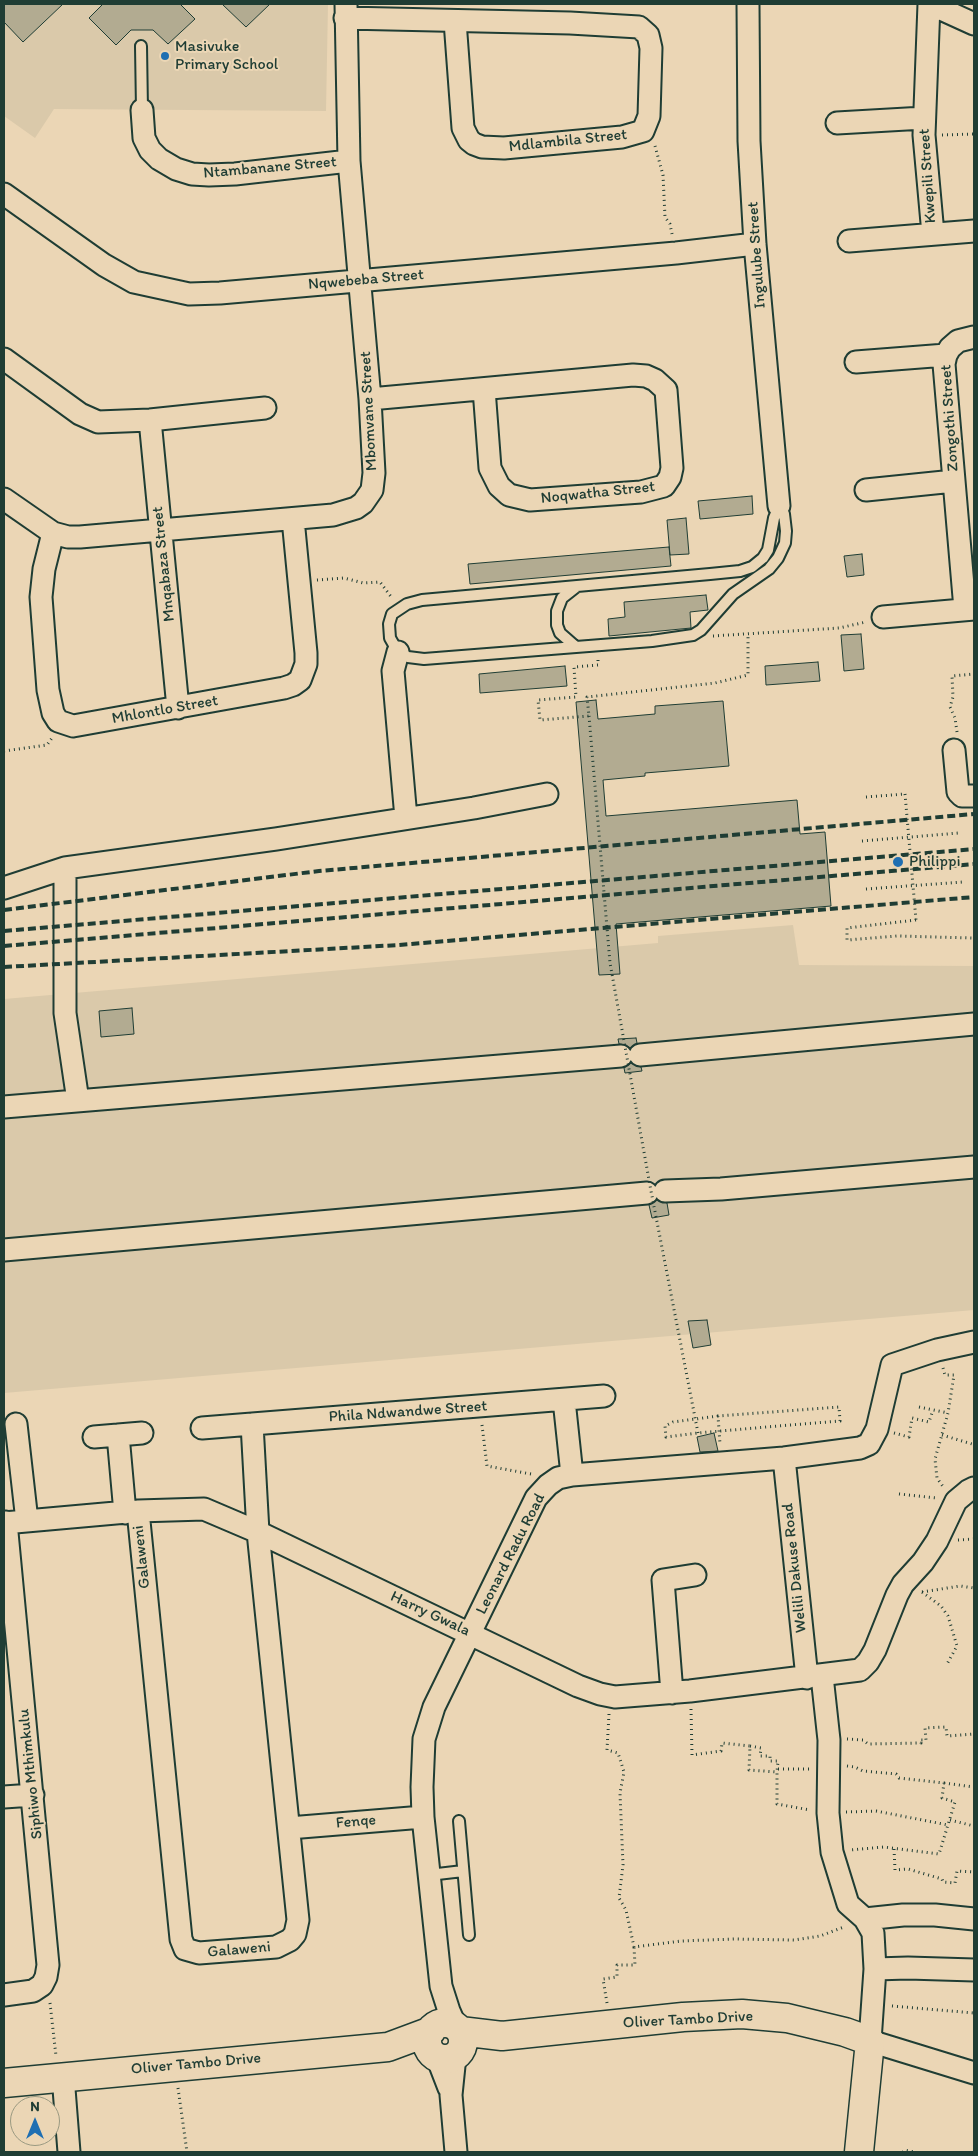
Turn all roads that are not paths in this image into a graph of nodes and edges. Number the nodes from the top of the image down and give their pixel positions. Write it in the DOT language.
graph roads {
  1 [pos="748,4"];
  2 [pos="929,4"];
  3 [pos="345,11"];
  4 [pos="570,13"];
  5 [pos="455,21"];
  6 [pos="974,24"];
  7 [pos="141,46"];
  8 [pos="142,110"];
  9 [pos="837,123"];
  10 [pos="924,126"];
  11 [pos="349,161"];
  12 [pos="4,194"];
  13 [pos="974,230"];
  14 [pos="933,234"];
  15 [pos="849,242"];
  16 [pos="755,244"];
  17 [pos="360,281"];
  18 [pos="974,336"];
  19 [pos="946,355"];
  20 [pos="4,358"];
  21 [pos="856,362"];
  22 [pos="484,389"];
  23 [pos="370,399"];
  24 [pos="264,408"];
  25 [pos="150,420"];
  26 [pos="954,481"];
  27 [pos="866,490"];
  28 [pos="4,499"];
  29 [pos="779,506"];
  30 [pos="293,519"];
  31 [pos="161,530"];
  32 [pos="53,533"];
  33 [pos="579,585"];
  34 [pos="970,609"];
  35 [pos="883,617"];
  36 [pos="576,646"];
  37 [pos="398,652"];
  38 [pos="178,708"];
  39 [pos="954,750"];
  40 [pos="547,794"];
  41 [pos="974,796"];
  42 [pos="406,818"];
  43 [pos="65,868"];
  44 [pos="4,888"];
  45 [pos="974,1024"];
  46 [pos="78,1101"];
  47 [pos="4,1107"];
  48 [pos="974,1167"];
  49 [pos="4,1250"];
  50 [pos="974,1342"];
  51 [pos="604,1396"];
  52 [pos="564,1400"];
  53 [pos="16,1424"];
  54 [pos="252,1424"];
  55 [pos="202,1428"];
  56 [pos="142,1434"];
  57 [pos="118,1435"];
  58 [pos="94,1437"];
  59 [pos="784,1458"];
  60 [pos="572,1475"];
  61 [pos="974,1488"];
  62 [pos="132,1512"];
  63 [pos="12,1522"];
  64 [pos="258,1532"];
  65 [pos="695,1575"];
  66 [pos="471,1633"];
  67 [pos="12,1662"];
  68 [pos="814,1677"];
  69 [pos="681,1692"];
  70 [pos="33,1795"];
  71 [pos="4,1797"];
  72 [pos="423,1816"];
  73 [pos="458,1821"];
  74 [pos="289,1828"];
  75 [pos="463,1871"];
  76 [pos="429,1875"];
  77 [pos="865,1919"];
  78 [pos="974,1919"];
  79 [pos="469,1934"];
  80 [pos="874,1969"];
  81 [pos="974,1970"];
  82 [pos="4,1995"];
  83 [pos="870,2041"];
  84 [pos="446,2042"];
  85 [pos="974,2073"];
  86 [pos="63,2076"];
  87 [pos="4,2083"];
  88 [pos="70,2152"];
  89 [pos="456,2152"];
  90 [pos="859,2152"];
  1 -- 16 [label="street, Ingulube Street"];
  2 -- 6 [label="street, Kwepili Street"];
  2 -- 10 [label="street, Kwepili Street"];
  3 -- 5 [label="street, Mdlambila Street"];
  3 -- 11 [label="street, Mbomvane Street"];
  4 -- 5 [label="street, Mdlambila Street"];
  4 -- 5 [label="street, Mdlambila Street"];
  7 -- 8 [label="lane"];
  8 -- 11 [label="street, Ntambanane Street"];
  9 -- 10 [label="street, Kwepili Street"];
  10 -- 14 [label="street, Kwepili Street"];
  11 -- 17 [label="street, Mbomvane Street"];
  12 -- 17 [label="street, Nqwebeba Street"];
  13 -- 14 [label="street, Kwepili Street"];
  14 -- 15 [label="street, Kwepili Street"];
  16 -- 17 [label="street, Nqwebeba Street"];
  16 -- 29 [label="street, Ingulube Street"];
  17 -- 23 [label="street, Mbomvane Street"];
  18 -- 19 [label="street, Zongothi Street"];
  19 -- 21 [label="street, Zongothi Street"];
  19 -- 26 [label="street, Zongothi Street"];
  20 -- 25 [label="street"];
  22 -- 22 [label="street, Noqwatha Street"];
  22 -- 23 [label="street, Noqwatha Street"];
  23 -- 30 [label="street, Mbomvane Street"];
  24 -- 25 [label="street"];
  25 -- 31 [label="street, Mnqabaza Street"];
  26 -- 27 [label="street, Zongothi Street"];
  26 -- 34 [label="street, Zongothi Street"];
  28 -- 32 [label="street, Mbomvane Street"];
  29 -- 33 [label="lane"];
  29 -- 36 [label="lane"];
  30 -- 31 [label="street, Mbomvane Street"];
  30 -- 38 [label="street, Mhlontlo Street"];
  31 -- 32 [label="street, Mbomvane Street"];
  31 -- 38 [label="street, Mnqabaza Street"];
  32 -- 38 [label="street, Mhlontlo Street"];
  33 -- 36 [label="lane"];
  33 -- 37 [label="lane"];
  34 -- 35 [label="street, Zongothi Street"];
  36 -- 37 [label="lane"];
  37 -- 42 [label="street"];
  39 -- 41 [label="street"];
  40 -- 42 [label="street"];
  42 -- 43 [label="street"];
  43 -- 44 [label="street"];
  43 -- 46 [label="street"];
  45 -- 46 [label="street"];
  46 -- 47 [label="street"];
  48 -- 49 [label="street"];
  50 -- 59 [label="street, Leonard Radu Road"];
  51 -- 52 [label="street, Phila Ndwandwe Street"];
  52 -- 54 [label="street, Phila Ndwandwe Street"];
  52 -- 60 [label="street"];
  53 -- 63 [label="street, Siphiwo Mthimkulu"];
  54 -- 55 [label="street, Phila Ndwandwe Street"];
  54 -- 64 [label="street"];
  56 -- 57 [label="street"];
  57 -- 58 [label="street"];
  57 -- 62 [label="street"];
  59 -- 60 [label="street, Leonard Radu Road"];
  59 -- 68 [label="street, Welili Dakuse Road"];
  60 -- 66 [label="street, Leonard Radu Road"];
  61 -- 68 [label="street, Harry Gwala"];
  62 -- 63 [label="street, Harry Gwala"];
  62 -- 64 [label="street, Harry Gwala"];
  62 -- 74 [label="street, Galaweni"];
  63 -- 67 [label="street, Siphiwo Mthimkulu"];
  64 -- 66 [label="street, Harry Gwala"];
  64 -- 74 [label="street, Galaweni"];
  65 -- 69 [label="street"];
  66 -- 69 [label="street, Harry Gwala"];
  66 -- 72 [label="street, Leonard Radu Road"];
  67 -- 70 [label="street, Siphiwo Mthimkulu"];
  68 -- 69 [label="street, Harry Gwala"];
  68 -- 77 [label="street, Welili Dakuse Road"];
  70 -- 71 [label="street"];
  70 -- 82 [label="street, Siphiwo Mthimkulu"];
  72 -- 74 [label="street, Fenqe"];
  72 -- 76 [label="street, Leonard Radu Road"];
  73 -- 75 [label="lane"];
  75 -- 76 [label="lane"];
  75 -- 79 [label="lane"];
  76 -- 84 [label="street, Leonard Radu Road"];
  77 -- 78 [label="street"];
  77 -- 80 [label="street"];
  80 -- 81 [label="street"];
  80 -- 83 [label="street"];
  83 -- 84 [label="street, Oliver Tambo Drive"];
  83 -- 85 [label="street"];
  83 -- 90 [label="street"];
  84 -- 86 [label="street, Oliver Tambo Drive"];
  84 -- 89 [label="street, Leonard Radu Road"];
  86 -- 87 [label="street, Oliver Tambo Drive"];
  86 -- 88 [label="street"];
}
